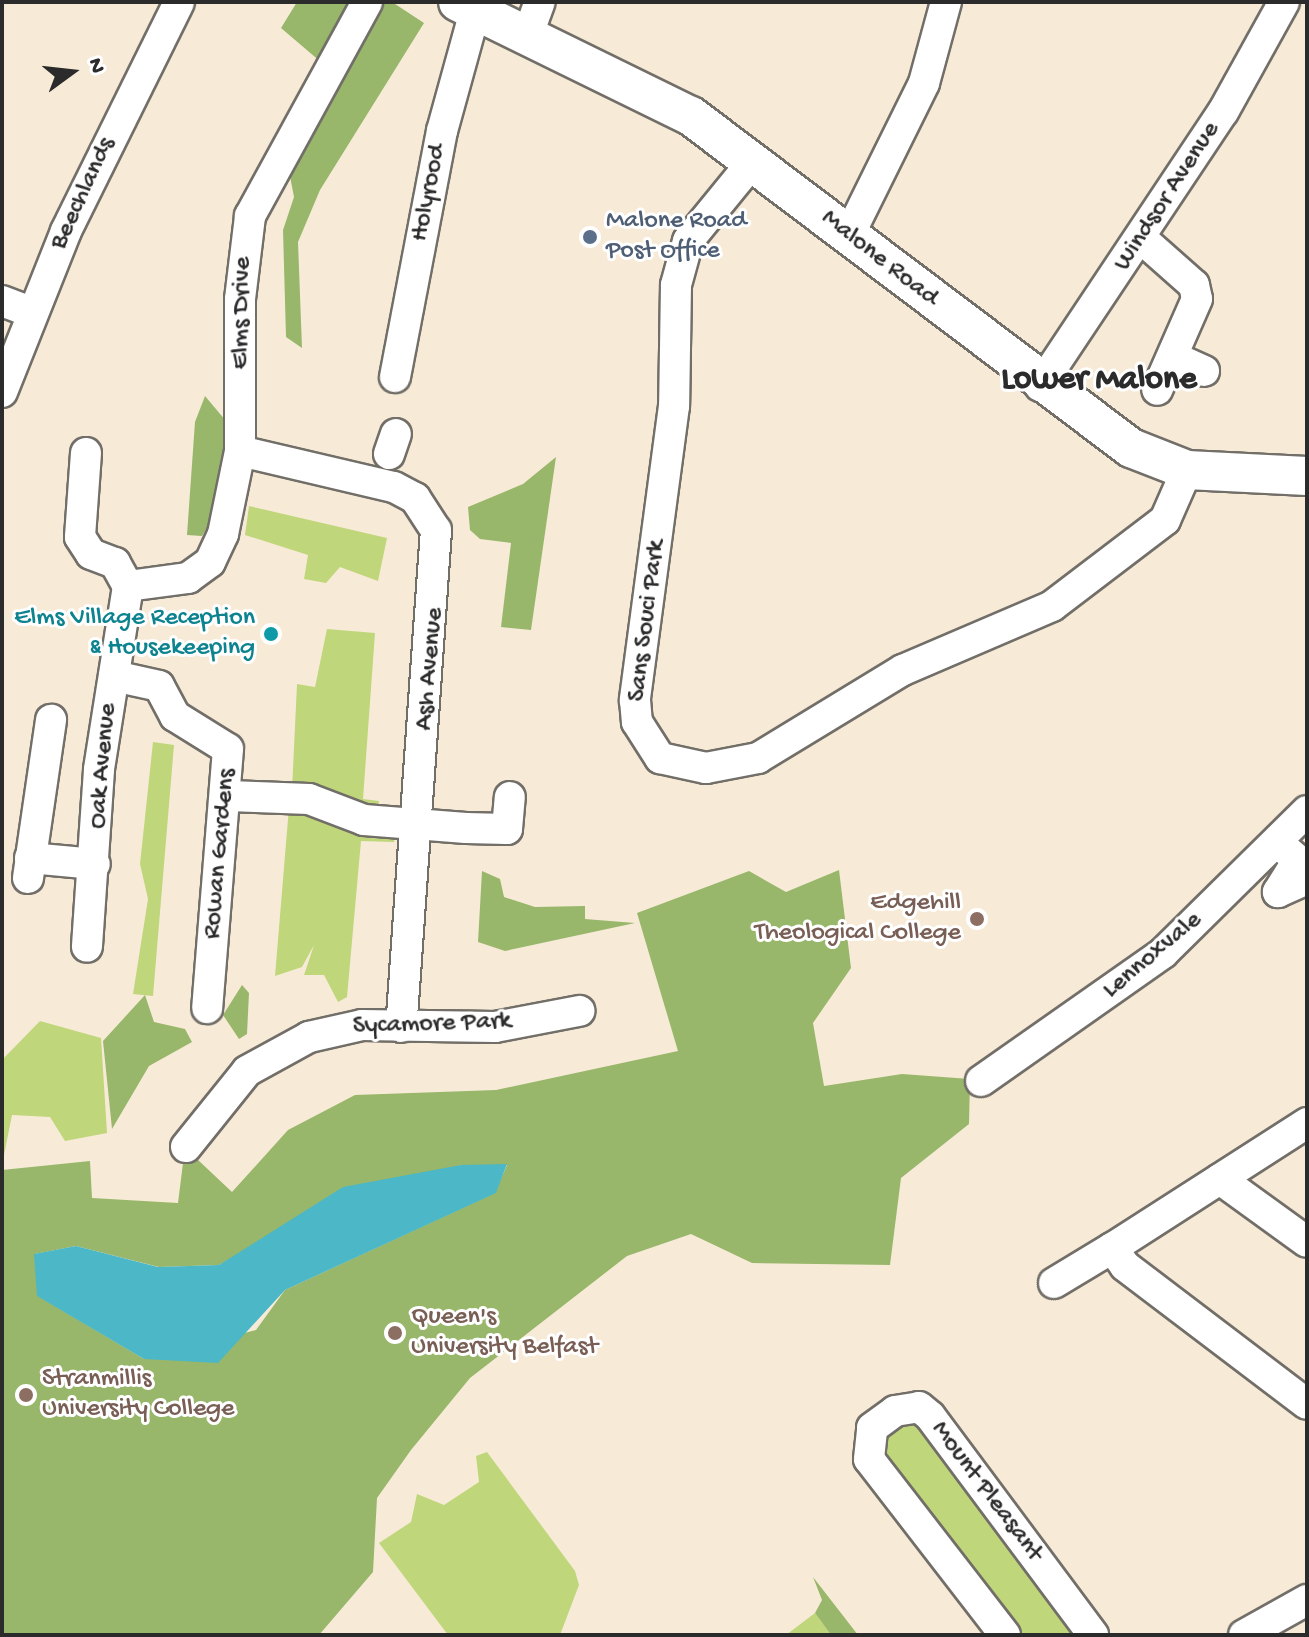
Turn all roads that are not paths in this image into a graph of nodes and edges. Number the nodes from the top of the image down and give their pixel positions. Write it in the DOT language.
graph roads {
  1 [pos="179,2"];
  2 [pos="367,2"];
  3 [pos="540,2"];
  4 [pos="946,2"];
  5 [pos="1284,2"];
  6 [pos="466,7"];
  7 [pos="527,37"];
  8 [pos="754,160"];
  9 [pos="849,235"];
  10 [pos="1142,239"];
  11 [pos="2,301"];
  12 [pos="30,312"];
  13 [pos="1173,357"];
  14 [pos="1204,371"];
  15 [pos="395,377"];
  16 [pos="1040,386"];
  17 [pos="1157,390"];
  18 [pos="2,392"];
  19 [pos="240,451"];
  20 [pos="86,453"];
  21 [pos="1187,470"];
  22 [pos="1307,476"];
  23 [pos="128,586"];
  24 [pos="114,676"];
  25 [pos="51,720"];
  26 [pos="229,796"];
  27 [pos="510,797"];
  28 [pos="1307,811"];
  29 [pos="420,824"];
  30 [pos="1277,842"];
  31 [pos="95,864"];
  32 [pos="1307,879"];
  33 [pos="87,947"];
  34 [pos="207,1008"];
  35 [pos="579,1011"];
  36 [pos="401,1027"];
  37 [pos="981,1081"];
  38 [pos="1307,1123"];
  39 [pos="186,1147"];
  40 [pos="1220,1179"];
  41 [pos="1307,1242"];
  42 [pos="1112,1248"];
  43 [pos="1054,1283"];
  44 [pos="1307,1404"];
  45 [pos="1307,1600"];
  46 [pos="1005,1635"];
  47 [pos="1093,1635"];
  48 [pos="1244,1635"];
  1 -- 12 [label="street, Beechlands"];
  2 -- 19 [label="street, Elms Drive"];
  3 -- 7 [label="street"];
  4 -- 9 [label="street"];
  5 -- 10 [label="street, Windsor Avenue"];
  6 -- 7 [label="main road, Malone Road"];
  6 -- 15 [label="street, Holyrood"];
  7 -- 8 [label="main road, Malone Road"];
  8 -- 9 [label="main road, Malone Road"];
  8 -- 21 [label="street, Sans Souci Park"];
  9 -- 16 [label="main road, Malone Road"];
  10 -- 13 [label="street"];
  10 -- 16 [label="street, Windsor Avenue"];
  11 -- 12 [label="street"];
  12 -- 18 [label="street, Beechlands"];
  13 -- 14 [label="street"];
  13 -- 17 [label="street"];
  16 -- 21 [label="main road, Malone Road"];
  19 -- 23 [label="street, Elms Drive"];
  19 -- 29 [label="street, Ash Avenue"];
  20 -- 23 [label="street"];
  21 -- 22 [label="main road, Malone Road"];
  23 -- 24 [label="street, Oak Avenue"];
  24 -- 26 [label="street, Rowan Gardens"];
  24 -- 31 [label="street, Oak Avenue"];
  25 -- 31 [label="street"];
  26 -- 29 [label="street"];
  26 -- 34 [label="street, Rowan Gardens"];
  27 -- 29 [label="street"];
  28 -- 30 [label="street, Lennoxvale"];
  29 -- 36 [label="street, Ash Avenue"];
  30 -- 32 [label="street"];
  30 -- 37 [label="street, Lennoxvale"];
  31 -- 33 [label="street, Oak Avenue"];
  35 -- 36 [label="street, Sycamore Park"];
  36 -- 39 [label="street, Sycamore Park"];
  38 -- 40 [label="street"];
  40 -- 41 [label="street"];
  40 -- 42 [label="street"];
  42 -- 43 [label="street"];
  42 -- 44 [label="street"];
  45 -- 48 [label="street"];
  46 -- 47 [label="street, Mount Pleasant"];
}
